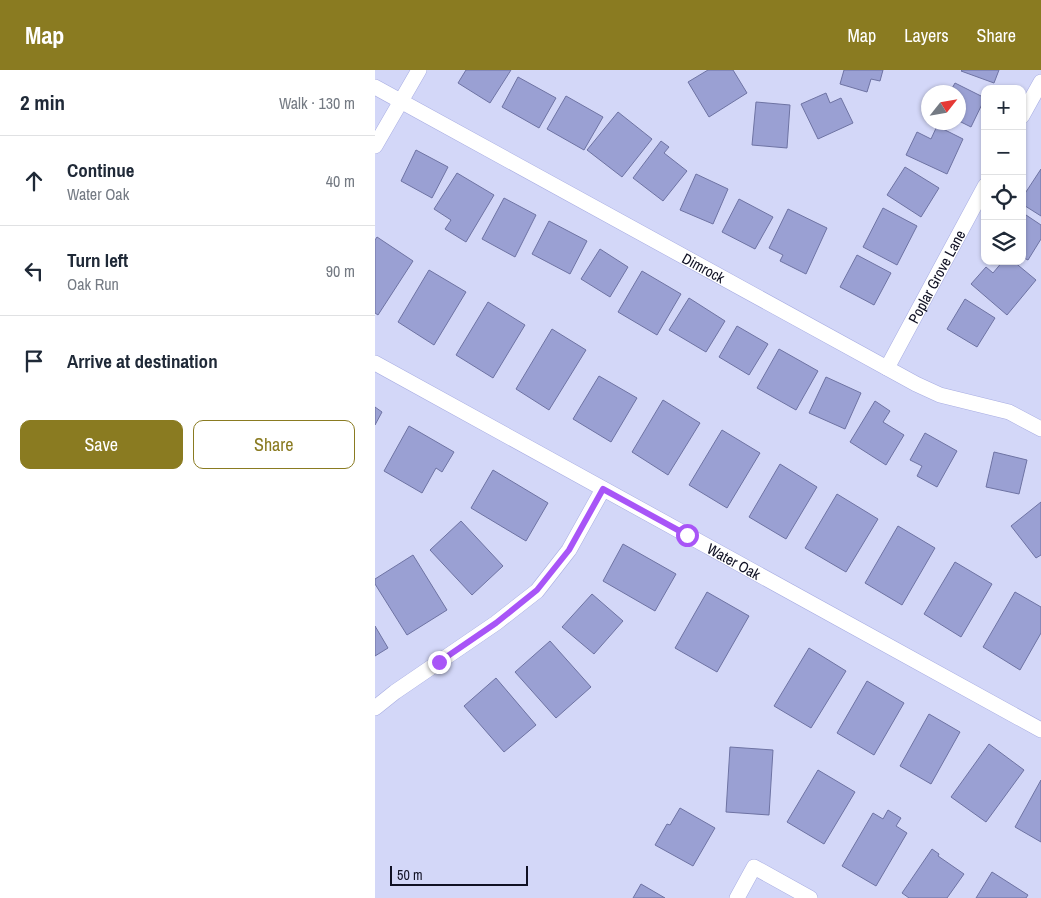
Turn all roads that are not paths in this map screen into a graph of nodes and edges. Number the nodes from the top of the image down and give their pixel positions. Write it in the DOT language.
graph roads {
  1 [pos="419,70"];
  2 [pos="1041,82"];
  3 [pos="375,86"];
  4 [pos="401,101"];
  5 [pos="1026,109"];
  6 [pos="375,146"];
  7 [pos="981,193"];
  8 [pos="375,363"];
  9 [pos="887,368"];
  10 [pos="1041,429"];
  11 [pos="603,489"];
  12 [pos="375,708"];
  13 [pos="1041,730"];
  14 [pos="737,898"];
  15 [pos="810,898"];
  1 -- 4 [label="street"];
  2 -- 5 [label="street"];
  3 -- 4 [label="street, Dimrock"];
  4 -- 6 [label="street"];
  4 -- 9 [label="street, Dimrock"];
  7 -- 9 [label="street, Poplar Grove Lane"];
  8 -- 11 [label="street, Water Oak"];
  9 -- 10 [label="street, Dimrock"];
  11 -- 12 [label="street"];
  11 -- 13 [label="street, Water Oak"];
  14 -- 15 [label="street"];
}
